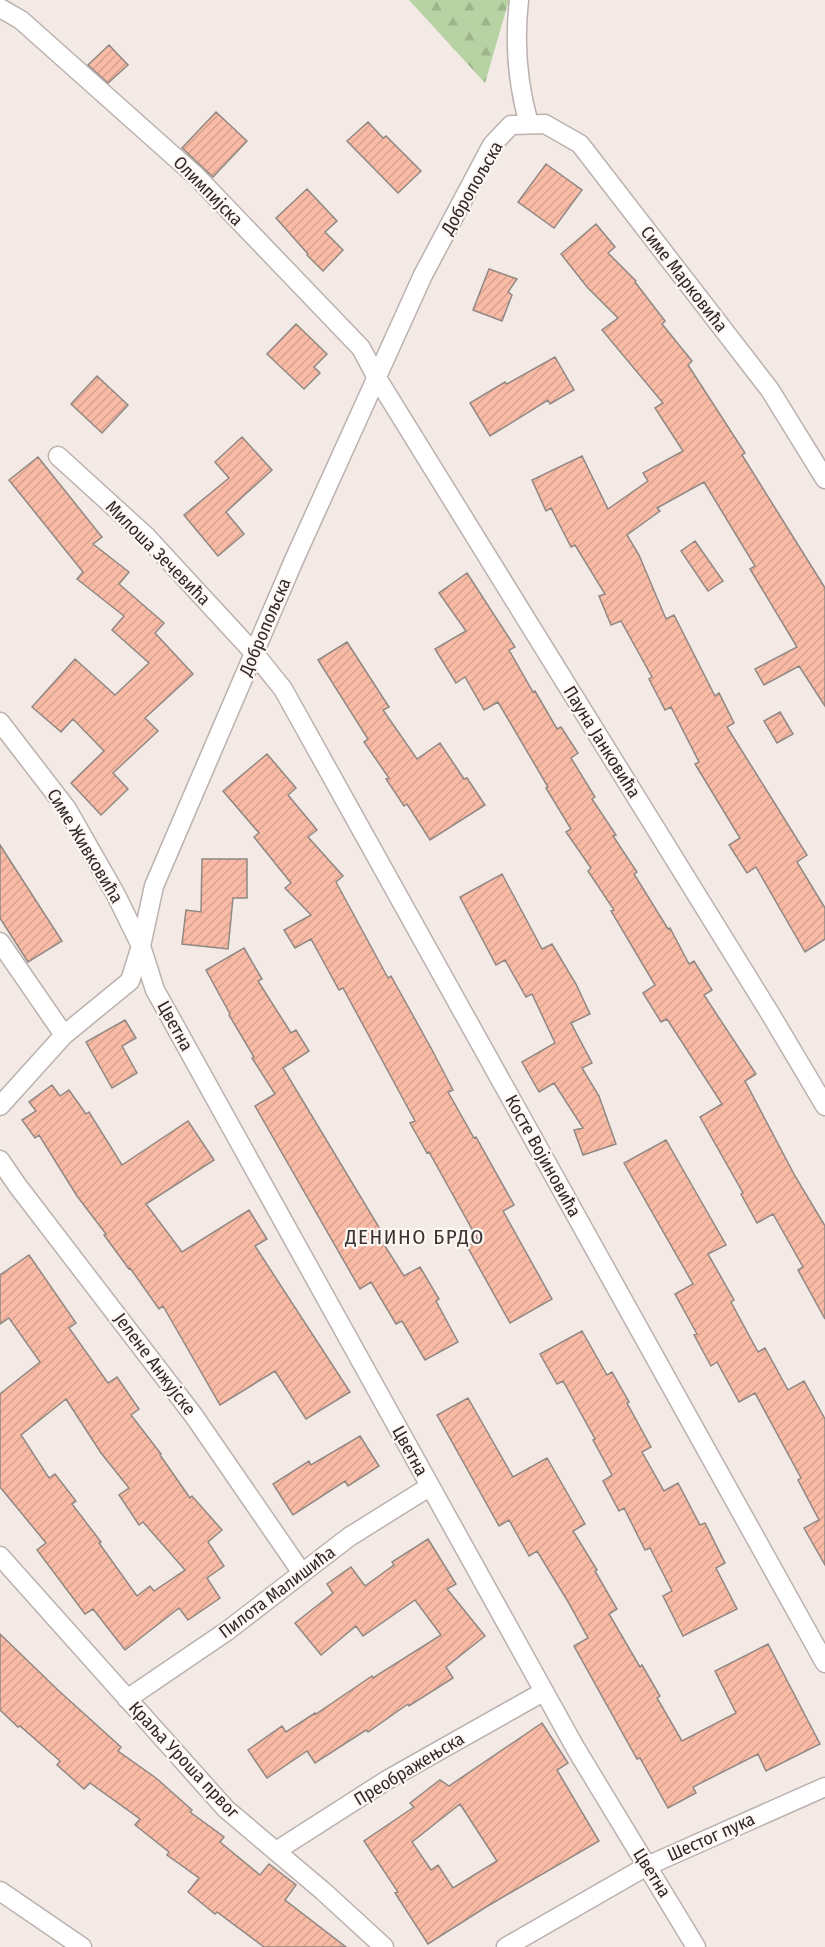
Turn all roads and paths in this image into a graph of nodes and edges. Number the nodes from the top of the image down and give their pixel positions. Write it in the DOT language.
graph roads {
  1 [pos="519,0"];
  2 [pos="0,8"];
  3 [pos="520,125"];
  4 [pos="377,378"];
  5 [pos="58,456"];
  6 [pos="825,479"];
  7 [pos="254,653"];
  8 [pos="0,722"];
  9 [pos="0,942"];
  10 [pos="141,946"];
  11 [pos="64,1035"];
  12 [pos="0,1106"];
  13 [pos="825,1106"];
  14 [pos="0,1160"];
  15 [pos="429,1487"];
  16 [pos="0,1556"];
  17 [pos="302,1573"];
  18 [pos="825,1663"];
  19 [pos="543,1692"];
  20 [pos="127,1699"];
  21 [pos="825,1786"];
  22 [pos="276,1851"];
  23 [pos="647,1866"];
  24 [pos="0,1891"];
  25 [pos="82,1947"];
  26 [pos="384,1947"];
  27 [pos="506,1947"];
  28 [pos="696,1947"];
  1 -- 3 [label="street"];
  2 -- 4 [label="street, Олимпијска"];
  3 -- 4 [label="street, Добропољска"];
  3 -- 6 [label="street, Симе Марковића"];
  4 -- 7 [label="street, Добропољска"];
  4 -- 13 [label="street, Пауна Јанковића"];
  5 -- 7 [label="street, Милоша Зечевића"];
  7 -- 10 [label="street, Добропољска"];
  7 -- 18 [label="street, Косте Војиновића"];
  8 -- 10 [label="street, Симе Живковића"];
  9 -- 11 [label="street"];
  10 -- 11 [label="street, Добропољска"];
  10 -- 15 [label="street, Цветна"];
  11 -- 12 [label="street, Добропољска"];
  14 -- 17 [label="street, Јелене Анжујске"];
  15 -- 17 [label="street, Пилота Малишића"];
  15 -- 19 [label="street, Цветна"];
  16 -- 20 [label="street, Краља Уроша првог"];
  17 -- 20 [label="street, Пилота Малишића"];
  19 -- 22 [label="street, Преображењска"];
  19 -- 23 [label="street, Цветна"];
  20 -- 22 [label="street, Краља Уроша првог"];
  21 -- 23 [label="street, Шестог пука"];
  22 -- 26 [label="street, Краља Уроша првог"];
  23 -- 27 [label="street, Шестог пука"];
  23 -- 28 [label="street, Цветна"];
  24 -- 25 [label="street"];
}
